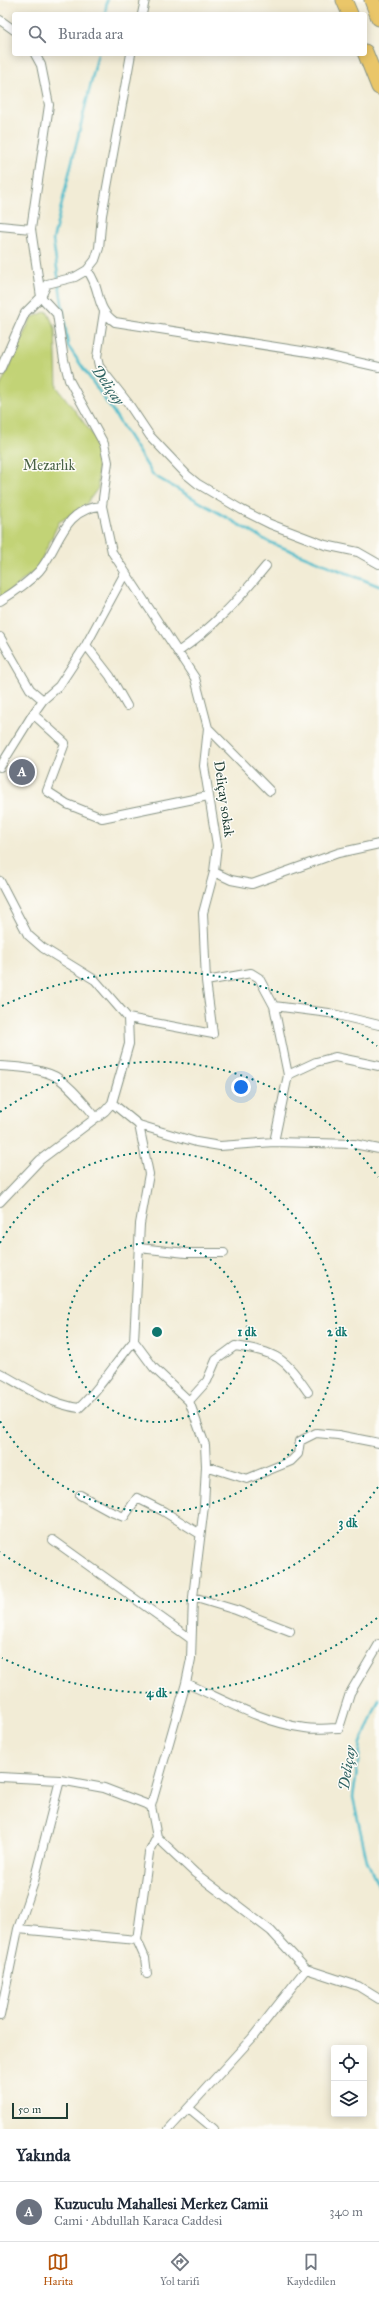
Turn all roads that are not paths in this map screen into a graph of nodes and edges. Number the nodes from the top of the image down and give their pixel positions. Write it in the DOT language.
graph roads {
  1 [pos="145,0"];
  2 [pos="344,0"];
  3 [pos="372,0"];
  4 [pos="142,12"];
  5 [pos="349,12"];
  6 [pos="379,18"];
  7 [pos="0,20"];
  8 [pos="12,29"];
  9 [pos="36,56"];
  10 [pos="132,56"];
  11 [pos="367,56"];
  12 [pos="379,87"];
  13 [pos="0,226"];
  14 [pos="31,229"];
  15 [pos="87,270"];
  16 [pos="41,297"];
  17 [pos="104,312"];
  18 [pos="379,367"];
  19 [pos="0,370"];
  20 [pos="102,506"];
  21 [pos="379,564"];
  22 [pos="266,566"];
  23 [pos="125,573"];
  24 [pos="0,601"];
  25 [pos="0,637"];
  26 [pos="86,645"];
  27 [pos="178,652"];
  28 [pos="43,700"];
  29 [pos="127,706"];
  30 [pos="33,714"];
  31 [pos="208,728"];
  32 [pos="0,767"];
  33 [pos="270,791"];
  34 [pos="208,796"];
  35 [pos="379,844"];
  36 [pos="214,872"];
  37 [pos="0,881"];
  38 [pos="206,981"];
  39 [pos="274,1006"];
  40 [pos="128,1018"];
  41 [pos="379,1025"];
  42 [pos="0,1066"];
  43 [pos="379,1066"];
  44 [pos="288,1075"];
  45 [pos="112,1103"];
  46 [pos="99,1117"];
  47 [pos="139,1125"];
  48 [pos="274,1142"];
  49 [pos="379,1149"];
  50 [pos="0,1202"];
  51 [pos="139,1248"];
  52 [pos="224,1253"];
  53 [pos="134,1342"];
  54 [pos="0,1373"];
  55 [pos="308,1392"];
  56 [pos="189,1401"];
  57 [pos="379,1443"];
  58 [pos="206,1466"];
  59 [pos="80,1495"];
  60 [pos="200,1534"];
  61 [pos="53,1540"];
  62 [pos="193,1597"];
  63 [pos="290,1631"];
  64 [pos="191,1639"];
  65 [pos="379,1644"];
  66 [pos="186,1683"];
  67 [pos="0,1777"];
  68 [pos="60,1780"];
  69 [pos="151,1806"];
  70 [pos="157,1837"];
  71 [pos="18,1928"];
  72 [pos="137,1940"];
  73 [pos="306,1969"];
  74 [pos="147,1974"];
  75 [pos="379,1999"];
  76 [pos="0,2016"];
  77 [pos="190,2109"];
  78 [pos="169,2129"];
  79 [pos="214,2129"];
  1 -- 4 [label="street"];
  2 -- 5 [label="highway"];
  3 -- 6 [label="highway"];
  7 -- 8 [label="street"];
  9 -- 14 [label="street"];
  10 -- 15 [label="street"];
  11 -- 12 [label="highway"];
  13 -- 14 [label="street"];
  14 -- 16 [label="street"];
  15 -- 16 [label="street"];
  15 -- 17 [label="street"];
  16 -- 19 [label="street"];
  16 -- 20 [label="street"];
  17 -- 18 [label="street"];
  17 -- 21 [label="street"];
  20 -- 23 [label="street, Deliçay sokak"];
  20 -- 24 [label="street"];
  22 -- 27 [label="street"];
  23 -- 26 [label="street"];
  23 -- 27 [label="street, Deliçay sokak"];
  25 -- 28 [label="street"];
  26 -- 28 [label="street"];
  26 -- 29 [label="street"];
  27 -- 31 [label="street, Deliçay sokak"];
  28 -- 30 [label="street"];
  30 -- 32 [label="street"];
  30 -- 34 [label="street"];
  31 -- 33 [label="street"];
  31 -- 34 [label="street, Deliçay sokak"];
  34 -- 36 [label="street, Deliçay sokak"];
  35 -- 36 [label="street"];
  36 -- 38 [label="street, Deliçay sokak"];
  37 -- 40 [label="street"];
  38 -- 39 [label="street"];
  38 -- 40 [label="street, Deliçay sokak"];
  39 -- 41 [label="street"];
  39 -- 44 [label="street"];
  40 -- 45 [label="street"];
  42 -- 46 [label="street"];
  43 -- 44 [label="street"];
  44 -- 48 [label="street"];
  45 -- 46 [label="street"];
  45 -- 47 [label="street"];
  46 -- 50 [label="street"];
  47 -- 48 [label="street"];
  47 -- 51 [label="street"];
  48 -- 49 [label="street"];
  51 -- 52 [label="street"];
  51 -- 53 [label="street"];
  53 -- 54 [label="street"];
  53 -- 56 [label="street"];
  55 -- 56 [label="street"];
  56 -- 58 [label="street"];
  57 -- 58 [label="street"];
  58 -- 60 [label="street"];
  59 -- 60 [label="street"];
  60 -- 62 [label="street"];
  61 -- 64 [label="street"];
  62 -- 63 [label="street"];
  62 -- 64 [label="street"];
  64 -- 66 [label="street"];
  65 -- 66 [label="street"];
  66 -- 69 [label="street"];
  67 -- 68 [label="street"];
  68 -- 69 [label="street"];
  68 -- 71 [label="street"];
  69 -- 70 [label="street"];
  70 -- 72 [label="street"];
  70 -- 73 [label="street"];
  71 -- 72 [label="street"];
  71 -- 76 [label="street"];
  72 -- 74 [label="street"];
  73 -- 75 [label="street"];
  73 -- 77 [label="street"];
  77 -- 78 [label="street"];
  77 -- 79 [label="street"];
}
